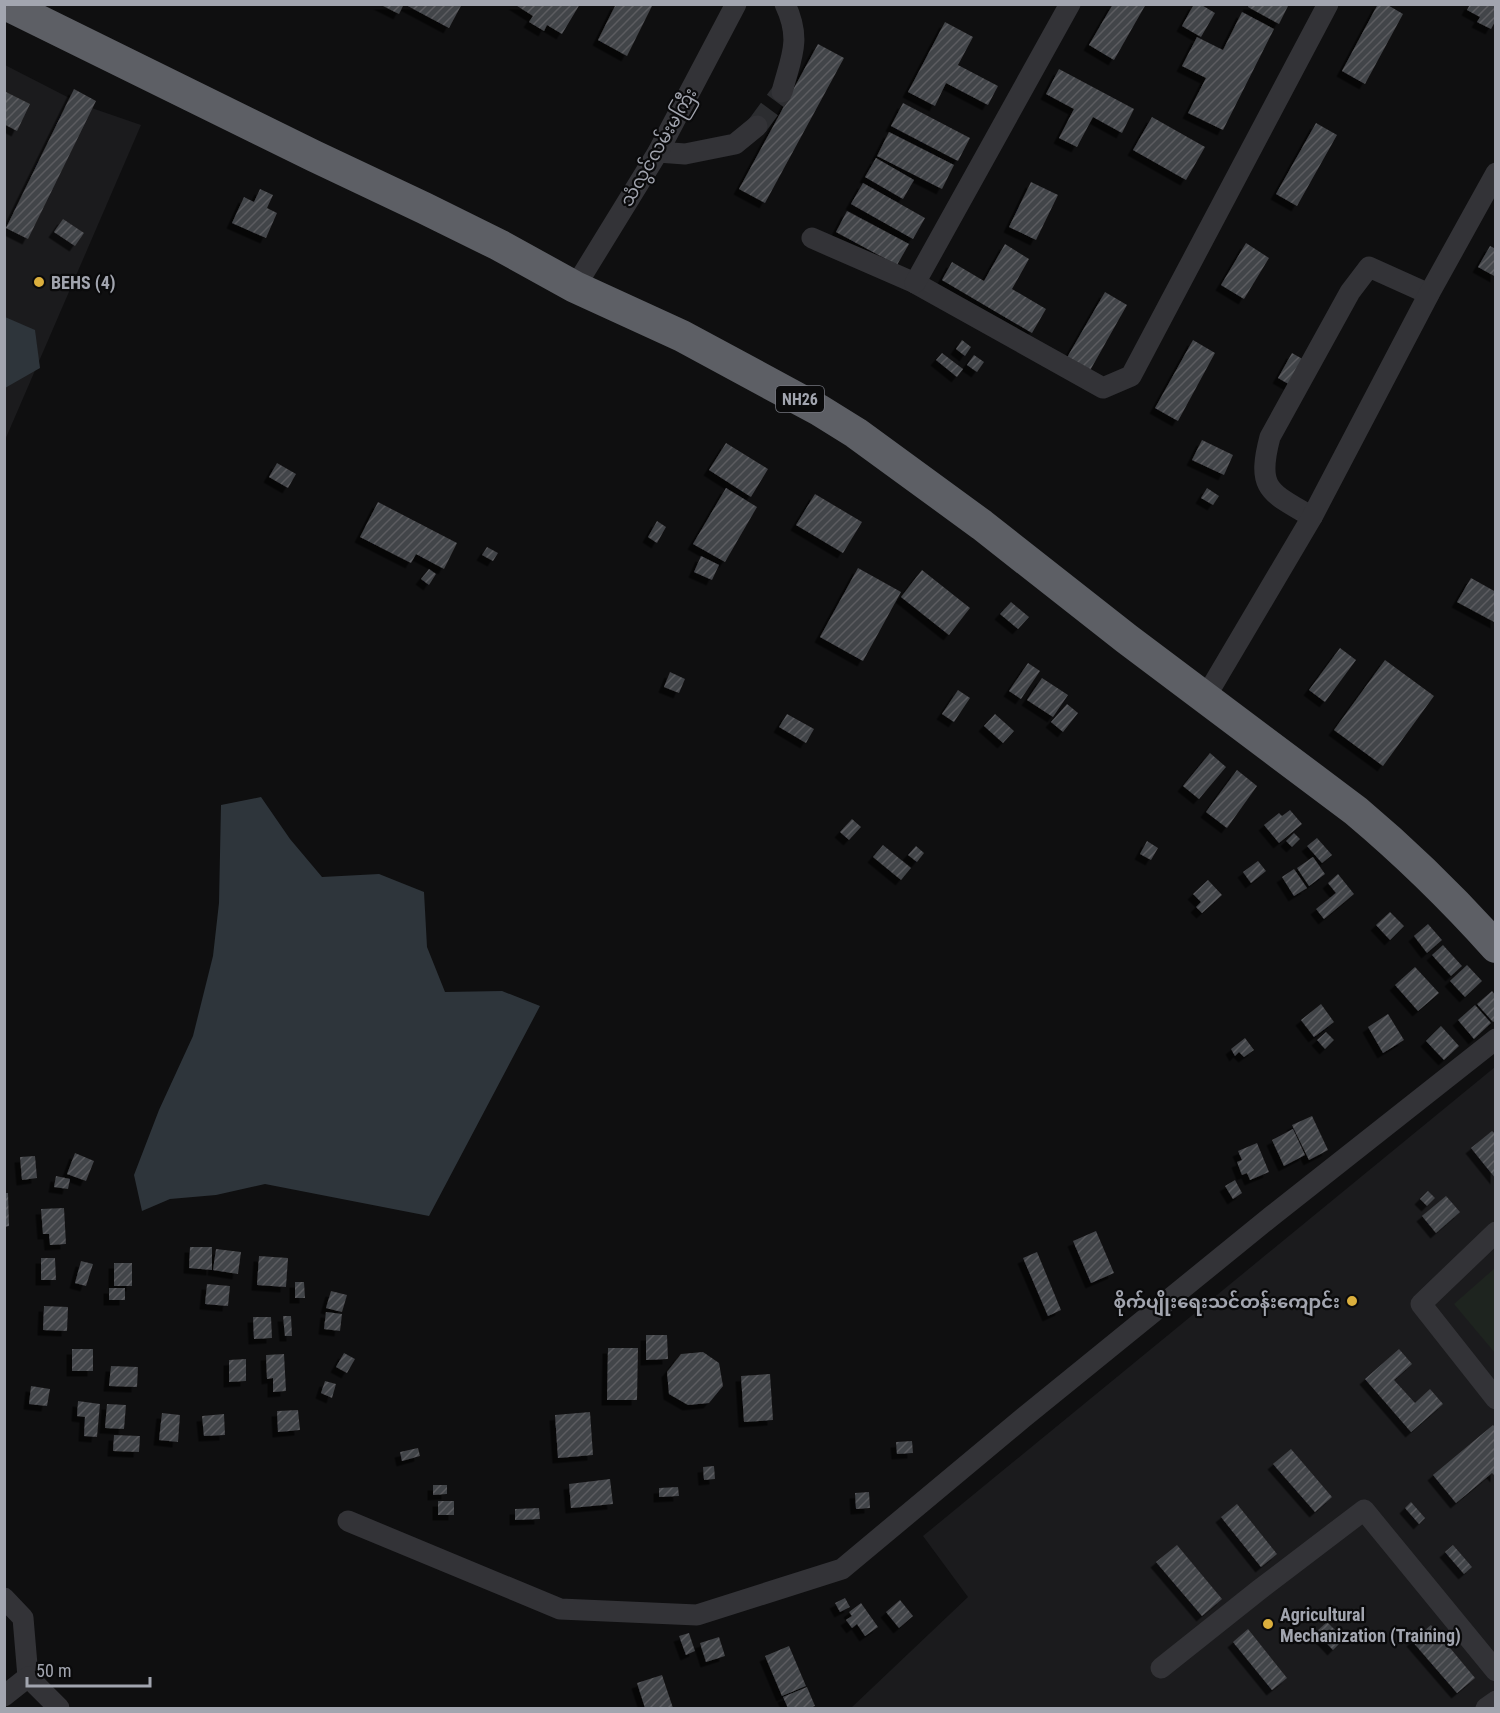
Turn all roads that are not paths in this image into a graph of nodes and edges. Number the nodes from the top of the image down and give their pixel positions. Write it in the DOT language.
graph roads {
  1 [pos="5,4"];
  2 [pos="736,4"];
  3 [pos="785,4"];
  4 [pos="1070,4"];
  5 [pos="1328,4"];
  6 [pos="43,13"];
  7 [pos="782,92"];
  8 [pos="757,126"];
  9 [pos="658,152"];
  10 [pos="1496,174"];
  11 [pos="812,238"];
  12 [pos="915,283"];
  13 [pos="575,286"];
  14 [pos="1428,294"];
  15 [pos="1312,518"];
  16 [pos="1205,698"];
  17 [pos="1496,947"];
  18 [pos="1496,1039"];
  19 [pos="1496,1232"];
  20 [pos="1496,1399"];
  21 [pos="348,1521"];
  22 [pos="4,1598"];
  23 [pos="1161,1668"];
  24 [pos="1496,1671"];
  25 [pos="28,1677"];
  26 [pos="4,1696"];
  27 [pos="1496,1701"];
  28 [pos="59,1708"];
  29 [pos="1486,1708"];
  1 -- 6 [label="highway, NH26"];
  2 -- 9 [label="street, သံလွင်လမ်းမကြီး"];
  3 -- 7 [label="street"];
  4 -- 12 [label="street"];
  5 -- 12 [label="street"];
  6 -- 13 [label="highway, NH26"];
  8 -- 9 [label="street"];
  9 -- 13 [label="street, သံလွင်လမ်းမကြီး"];
  10 -- 14 [label="street"];
  11 -- 12 [label="street"];
  13 -- 16 [label="highway, NH26"];
  14 -- 15 [label="street"];
  14 -- 15 [label="street"];
  15 -- 16 [label="street"];
  16 -- 17 [label="highway, NH26"];
  18 -- 21 [label="street"];
  19 -- 20 [label="street"];
  22 -- 25 [label="street"];
  23 -- 24 [label="street"];
  25 -- 26 [label="street"];
  25 -- 28 [label="street"];
  27 -- 29 [label="street"];
}
